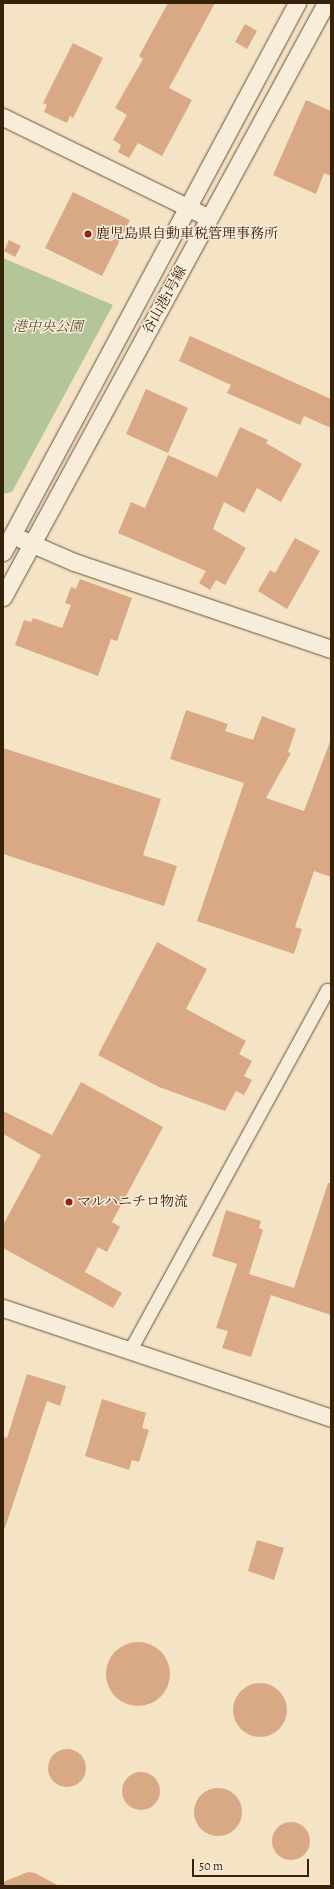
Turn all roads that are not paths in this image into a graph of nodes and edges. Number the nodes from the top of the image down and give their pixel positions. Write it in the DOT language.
graph roads {
  1 [pos="296,3"];
  2 [pos="326,3"];
  3 [pos="3,118"];
  4 [pos="186,207"];
  5 [pos="209,218"];
  6 [pos="8,533"];
  7 [pos="32,544"];
  8 [pos="3,552"];
  9 [pos="3,597"];
  10 [pos="331,649"];
  11 [pos="331,992"];
  12 [pos="3,1308"];
  13 [pos="130,1350"];
  14 [pos="331,1418"];
  1 -- 4 [label="street, 谷山港1号線"];
  2 -- 5 [label="street, 谷山港1号線"];
  3 -- 4 [label="street"];
  4 -- 5 [label="street"];
  4 -- 6 [label="street, 谷山港1号線"];
  5 -- 7 [label="street, 谷山港1号線"];
  6 -- 7 [label="street"];
  6 -- 8 [label="street, 谷山港1号線"];
  7 -- 9 [label="street, 谷山港1号線"];
  7 -- 10 [label="street"];
  11 -- 13 [label="street"];
  12 -- 13 [label="street"];
  13 -- 14 [label="street"];
}
